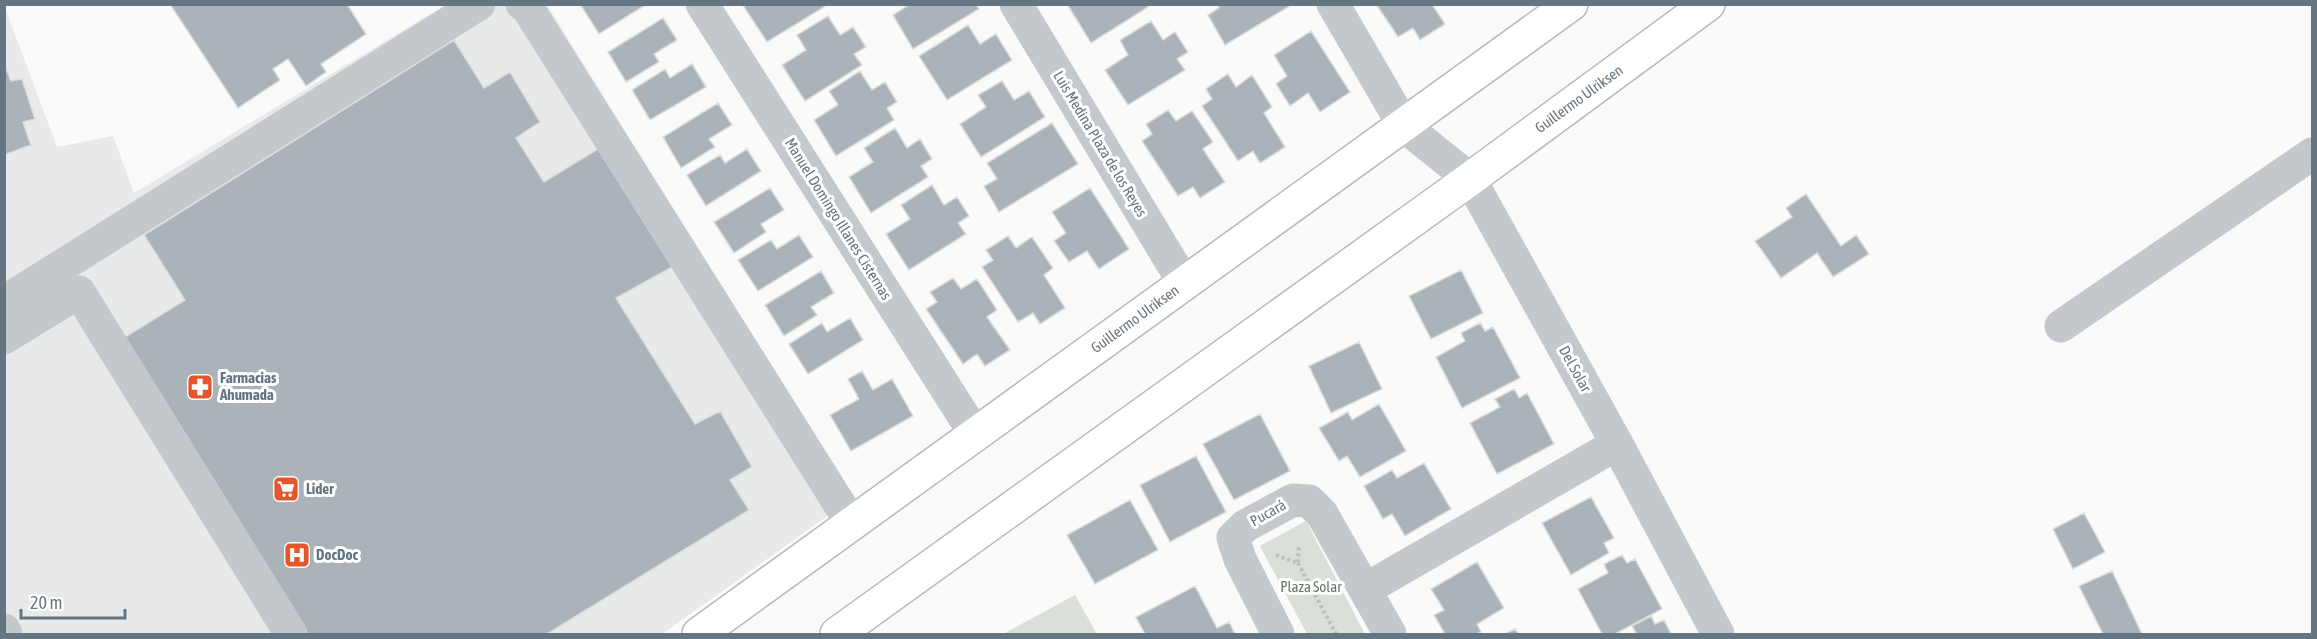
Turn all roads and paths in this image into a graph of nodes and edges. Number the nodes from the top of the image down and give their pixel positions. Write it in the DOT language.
graph roads {
  1 [pos="478,4"];
  2 [pos="522,4"];
  3 [pos="702,4"];
  4 [pos="1016,4"];
  5 [pos="1333,4"];
  6 [pos="1571,4"];
  7 [pos="1708,4"];
  8 [pos="1404,126"];
  9 [pos="2313,154"];
  10 [pos="1470,179"];
  11 [pos="1185,284"];
  12 [pos="4,302"];
  13 [pos="2061,326"];
  14 [pos="4,338"];
  15 [pos="975,434"];
  16 [pos="1617,444"];
  17 [pos="852,524"];
  18 [pos="1298,563"];
  19 [pos="1366,589"];
  20 [pos="4,630"];
  21 [pos="6,634"];
  22 [pos="291,634"];
  23 [pos="699,634"];
  24 [pos="837,634"];
  25 [pos="1278,634"];
  26 [pos="1335,634"];
  27 [pos="1390,634"];
  28 [pos="1719,634"];
  1 -- 12 [label="street"];
  2 -- 17 [label="street"];
  3 -- 15 [label="street, Manuel Domingo Illanes Cisternas"];
  4 -- 11 [label="street, Luis Medina Plaza de los Reyes"];
  5 -- 8 [label="street"];
  6 -- 8 [label="main road, Guillermo Ulriksen"];
  7 -- 10 [label="main road, Guillermo Ulriksen"];
  8 -- 10 [label="street, Del Solar"];
  8 -- 11 [label="main road, Guillermo Ulriksen"];
  9 -- 13 [label="street"];
  10 -- 16 [label="street, Del Solar"];
  10 -- 24 [label="main road, Guillermo Ulriksen"];
  11 -- 15 [label="main road, Guillermo Ulriksen"];
  14 -- 22 [label="street"];
  15 -- 17 [label="main road, Guillermo Ulriksen"];
  16 -- 19 [label="street"];
  16 -- 28 [label="street, Del Solar"];
  17 -- 23 [label="main road, Guillermo Ulriksen"];
  18 -- 26 [label="path"];
  19 -- 25 [label="street, Pucará"];
  19 -- 27 [label="street, Pucará"];
  20 -- 21 [label="street"];
}
